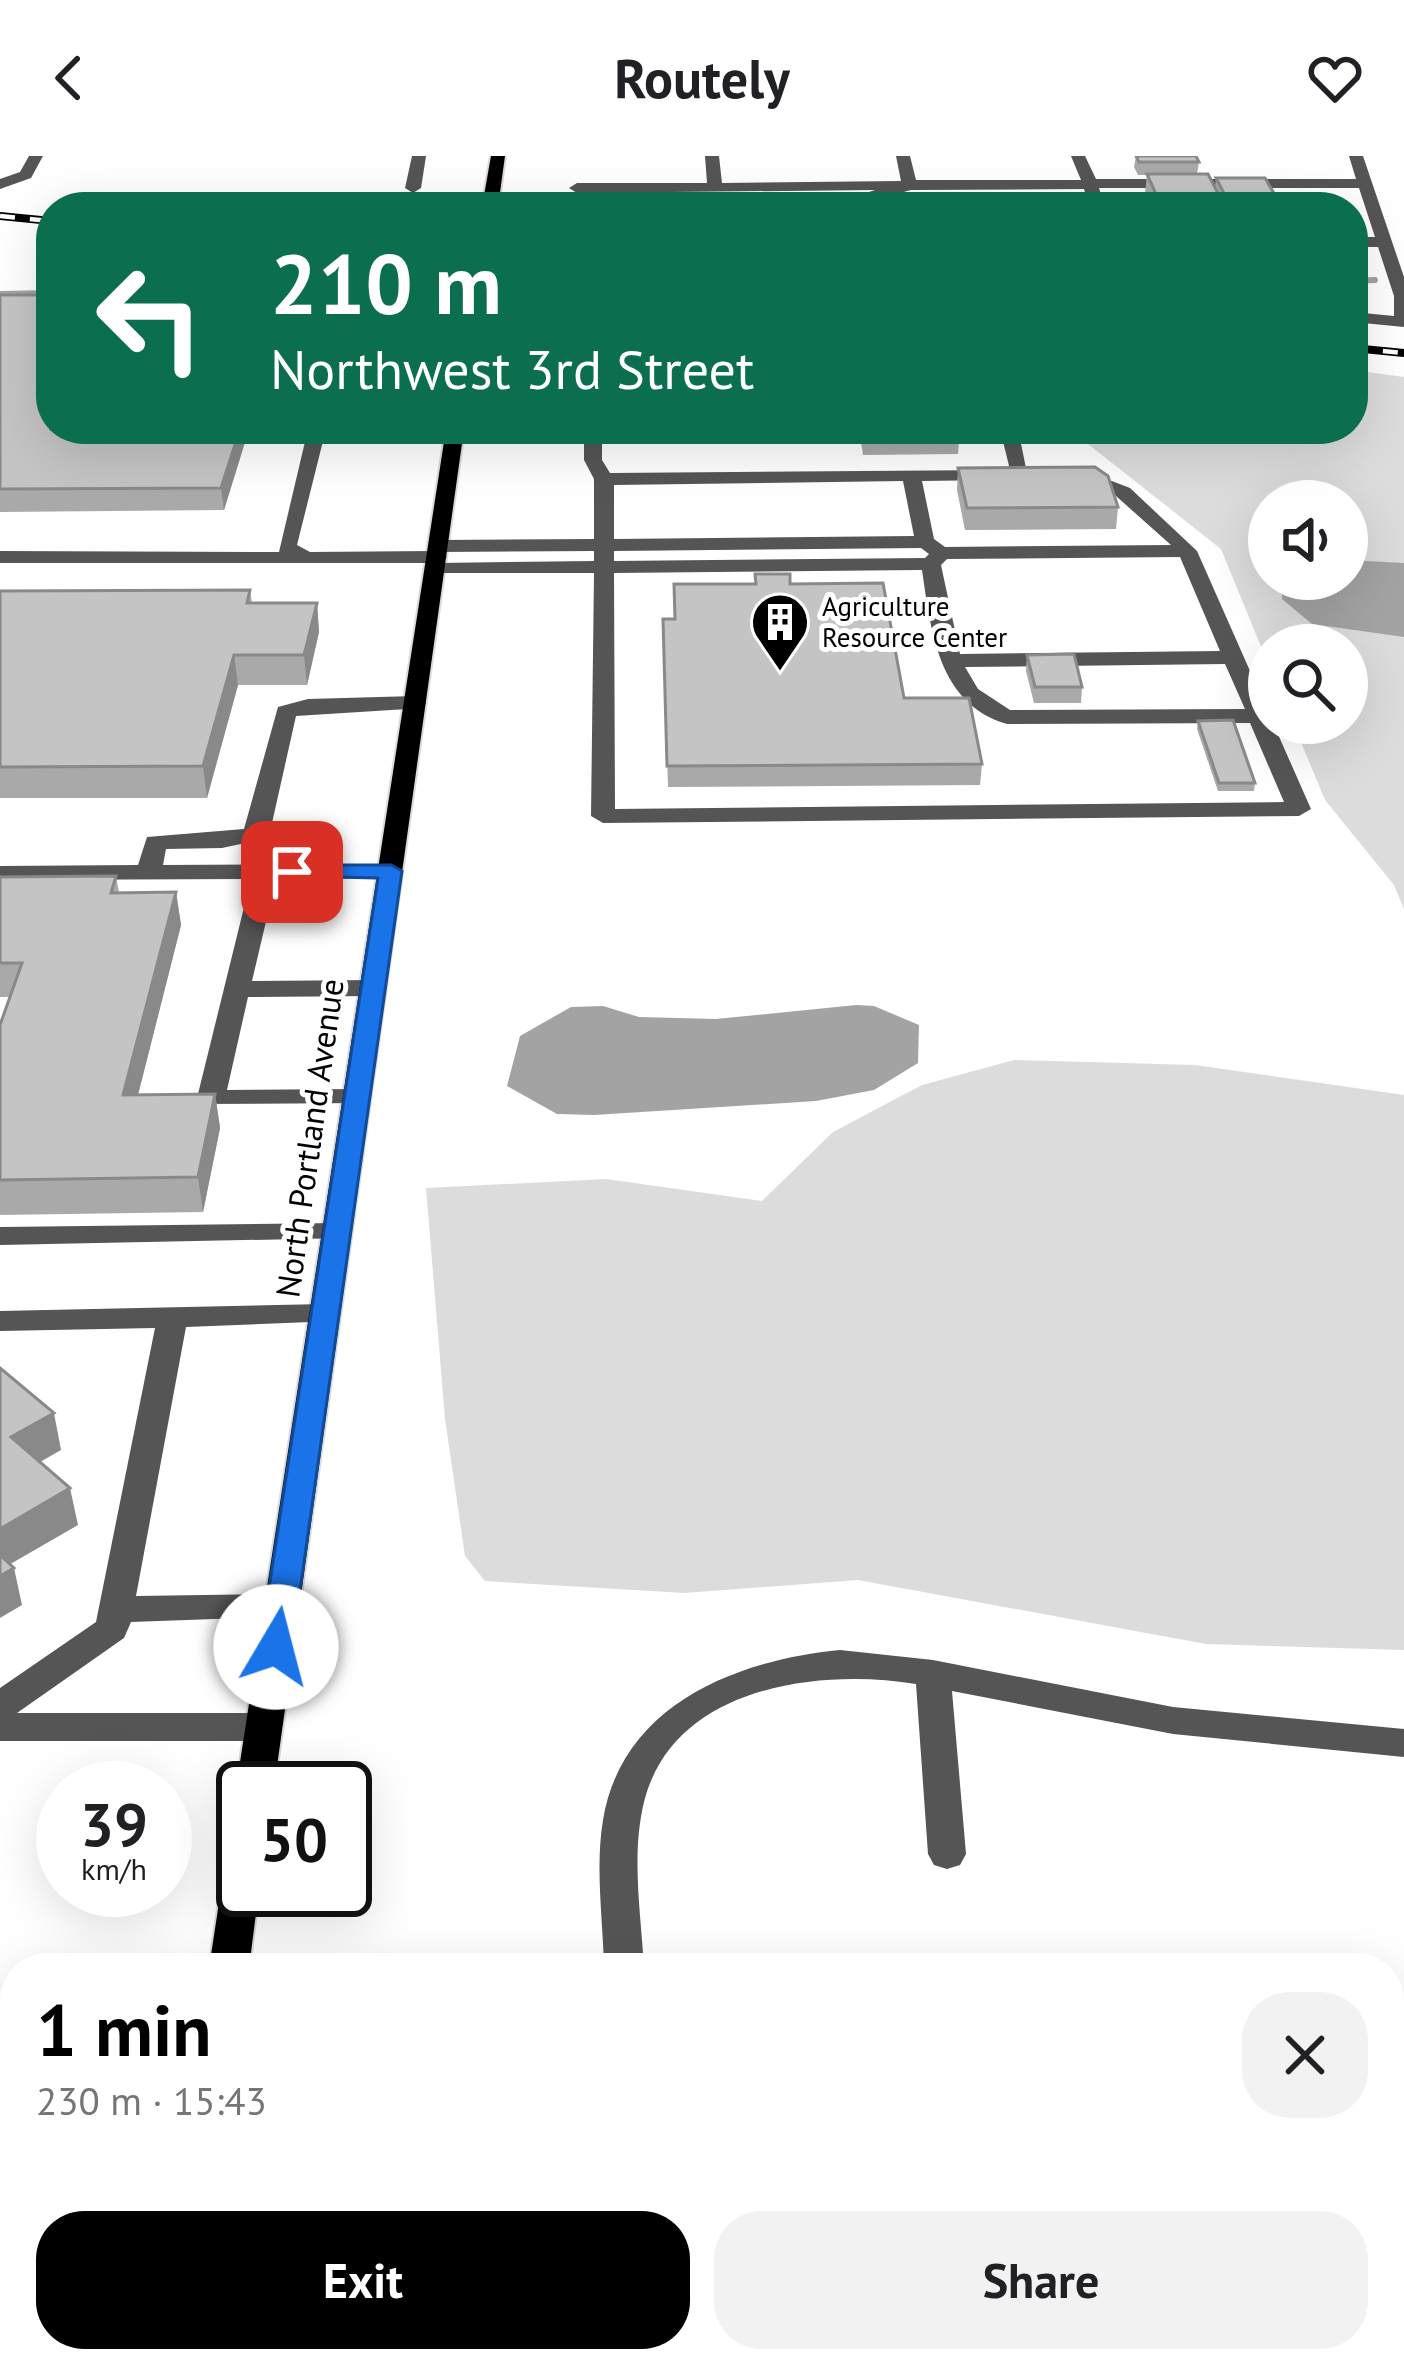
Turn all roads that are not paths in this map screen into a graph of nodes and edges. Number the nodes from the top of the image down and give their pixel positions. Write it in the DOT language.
graph roads {
  1 [pos="35,156"];
  2 [pos="419,156"];
  3 [pos="498,156"];
  4 [pos="712,156"];
  5 [pos="903,156"];
  6 [pos="1078,156"];
  7 [pos="1356,156"];
  8 [pos="771,179"];
  9 [pos="1364,183"];
  10 [pos="0,184"];
  11 [pos="1090,184"];
  12 [pos="910,185"];
  13 [pos="413,188"];
  14 [pos="715,188"];
  15 [pos="492,192"];
  16 [pos="576,192"];
  17 [pos="773,192"];
  18 [pos="885,192"];
  19 [pos="1092,192"];
  20 [pos="1367,192"];
  21 [pos="1368,194"];
  22 [pos="1368,242"];
  23 [pos="1386,242"];
  24 [pos="1368,318"];
  25 [pos="1403,322"];
  26 [pos="313,444"];
  27 [pos="453,444"];
  28 [pos="593,444"];
  29 [pos="1020,444"];
  30 [pos="1040,474"];
  31 [pos="911,475"];
  32 [pos="604,478"];
  33 [pos="1187,551"];
  34 [pos="932,553"];
  35 [pos="0,557"];
  36 [pos="307,557"];
  37 [pos="437,557"];
  38 [pos="604,557"];
  39 [pos="1233,657"];
  40 [pos="953,661"];
  41 [pos="1248,691"];
  42 [pos="415,703"];
  43 [pos="1248,716"];
  44 [pos="1271,744"];
  45 [pos="391,871"];
  46 [pos="149,872"];
  47 [pos="266,872"];
  48 [pos="0,873"];
  49 [pos="374,988"];
  50 [pos="237,989"];
  51 [pos="357,1097"];
  52 [pos="338,1232"];
  53 [pos="0,1236"];
  54 [pos="325,1315"];
  55 [pos="172,1318"];
  56 [pos="0,1321"];
  57 [pos="282,1607"];
  58 [pos="117,1609"];
  59 [pos="933,1673"];
  60 [pos="0,1706"];
  61 [pos="0,1727"];
  62 [pos="264,1727"];
  63 [pos="1404,1743"];
  64 [pos="259,1761"];
  65 [pos="947,1854"];
  66 [pos="236,1917"];
  67 [pos="231,1953"];
  68 [pos="624,1953"];
  1 -- 10 [label="street"];
  2 -- 13 [label="street"];
  3 -- 15 [label="main road"];
  4 -- 14 [label="street"];
  5 -- 12 [label="street"];
  6 -- 11 [label="street"];
  7 -- 9 [label="street"];
  8 -- 12 [label="street"];
  8 -- 14 [label="street"];
  8 -- 17 [label="street"];
  9 -- 11 [label="street"];
  9 -- 20 [label="street"];
  11 -- 12 [label="street"];
  11 -- 19 [label="street"];
  12 -- 18 [label="street"];
  14 -- 16 [label="street"];
  21 -- 23 [label="street"];
  22 -- 23 [label="street"];
  23 -- 25 [label="street"];
  24 -- 25 [label="street"];
  26 -- 36 [label="street"];
  27 -- 37 [label="main road, North Portland Avenue"];
  28 -- 32 [label="street"];
  29 -- 30 [label="street"];
  30 -- 31 [label="street"];
  30 -- 33 [label="street"];
  31 -- 32 [label="street"];
  31 -- 34 [label="street"];
  32 -- 38 [label="street"];
  33 -- 34 [label="street"];
  33 -- 39 [label="street"];
  34 -- 38 [label="street"];
  34 -- 40 [label="street"];
  35 -- 36 [label="street"];
  36 -- 37 [label="street"];
  37 -- 38 [label="street"];
  37 -- 42 [label="main road, North Portland Avenue"];
  38 -- 44 [label="street"];
  39 -- 40 [label="street"];
  39 -- 41 [label="street"];
  40 -- 43 [label="street"];
  42 -- 45 [label="main road, North Portland Avenue"];
  42 -- 46 [label="street"];
  45 -- 47 [label="street"];
  45 -- 49 [label="main road, North Portland Avenue"];
  46 -- 47 [label="street"];
  46 -- 48 [label="street"];
  47 -- 50 [label="street"];
  49 -- 50 [label="street"];
  49 -- 51 [label="main road, North Portland Avenue"];
  50 -- 51 [label="street"];
  51 -- 52 [label="main road, North Portland Avenue"];
  52 -- 53 [label="street"];
  52 -- 54 [label="main road, North Portland Avenue"];
  54 -- 55 [label="street"];
  54 -- 57 [label="main road, North Portland Avenue"];
  55 -- 56 [label="street"];
  55 -- 58 [label="street"];
  57 -- 58 [label="street"];
  57 -- 62 [label="main road, North Portland Avenue"];
  58 -- 60 [label="street"];
  59 -- 63 [label="street"];
  59 -- 65 [label="street"];
  59 -- 68 [label="street"];
  61 -- 62 [label="street"];
  62 -- 64 [label="main road, North Portland Avenue"];
  66 -- 67 [label="main road"];
}
